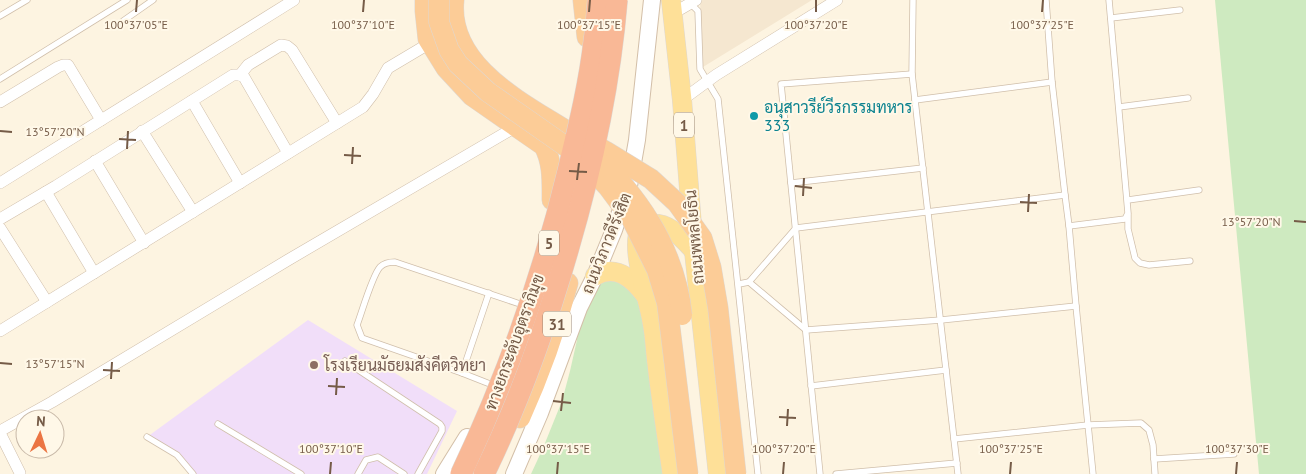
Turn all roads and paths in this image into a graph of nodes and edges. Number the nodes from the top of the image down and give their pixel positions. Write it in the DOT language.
graph roads {
  1 [pos="26,0"];
  2 [pos="127,0"];
  3 [pos="153,0"];
  4 [pos="294,0"];
  5 [pos="425,0"];
  6 [pos="438,0"];
  7 [pos="454,0"];
  8 [pos="583,0"];
  9 [pos="592,0"];
  10 [pos="598,0"];
  11 [pos="617,0"];
  12 [pos="628,0"];
  13 [pos="652,0"];
  14 [pos="837,0"];
  15 [pos="913,0"];
  16 [pos="1046,0"];
  17 [pos="1109,0"];
  18 [pos="691,1"];
  19 [pos="672,7"];
  20 [pos="1180,10"];
  21 [pos="0,16"];
  22 [pos="1111,18"];
  23 [pos="123,21"];
  24 [pos="587,37"];
  25 [pos="430,43"];
  26 [pos="912,74"];
  27 [pos="240,75"];
  28 [pos="0,79"];
  29 [pos="707,82"];
  30 [pos="1052,82"];
  31 [pos="1188,98"];
  32 [pos="682,100"];
  33 [pos="915,100"];
  34 [pos="192,101"];
  35 [pos="0,102"];
  36 [pos="1119,107"];
  37 [pos="101,120"];
  38 [pos="336,124"];
  39 [pos="517,126"];
  40 [pos="142,131"];
  41 [pos="567,131"];
  42 [pos="288,153"];
  43 [pos="95,161"];
  44 [pos="923,168"];
  45 [pos="0,183"];
  46 [pos="240,183"];
  47 [pos="791,183"];
  48 [pos="1199,190"];
  49 [pos="46,192"];
  50 [pos="1065,195"];
  51 [pos="552,200"];
  52 [pos="1128,200"];
  53 [pos="193,212"];
  54 [pos="928,212"];
  55 [pos="1128,212"];
  56 [pos="0,220"];
  57 [pos="1069,226"];
  58 [pos="0,228"];
  59 [pos="796,228"];
  60 [pos="144,243"];
  61 [pos="694,251"];
  62 [pos="1190,261"];
  63 [pos="94,273"];
  64 [pos="595,276"];
  65 [pos="749,282"];
  66 [pos="738,284"];
  67 [pos="489,293"];
  68 [pos="647,298"];
  69 [pos="47,302"];
  70 [pos="520,304"];
  71 [pos="1076,306"];
  72 [pos="941,320"];
  73 [pos="806,330"];
  74 [pos="0,331"];
  75 [pos="346,362"];
  76 [pos="946,370"];
  77 [pos="462,373"];
  78 [pos="490,384"];
  79 [pos="811,386"];
  80 [pos="218,424"];
  81 [pos="1088,425"];
  82 [pos="0,432"];
  83 [pos="146,436"];
  84 [pos="467,437"];
  85 [pos="954,439"];
  86 [pos="1234,454"];
  87 [pos="1154,459"];
  88 [pos="957,463"];
  89 [pos="20,473"];
  90 [pos="192,474"];
  91 [pos="300,474"];
  92 [pos="358,474"];
  93 [pos="404,474"];
  94 [pos="418,474"];
  95 [pos="444,474"];
  96 [pos="451,474"];
  97 [pos="461,474"];
  98 [pos="484,474"];
  99 [pos="493,474"];
  100 [pos="514,474"];
  101 [pos="672,474"];
  102 [pos="688,474"];
  103 [pos="702,474"];
  104 [pos="718,474"];
  105 [pos="736,474"];
  106 [pos="758,474"];
  107 [pos="820,474"];
  108 [pos="836,474"];
  109 [pos="958,474"];
  110 [pos="1093,474"];
  111 [pos="1156,474"];
  1 -- 21 [label="lane"];
  2 -- 28 [label="lane"];
  3 -- 23 [label="lane"];
  4 -- 37 [label="street"];
  5 -- 25 [label="highway"];
  6 -- 102 [label="highway, bridge"];
  7 -- 41 [label="highway"];
  8 -- 24 [label="highway"];
  9 -- 24 [label="highway"];
  10 -- 97 [label="highway, ทางยกระดับอุตราภิมุข / 5, bridge"];
  11 -- 98 [label="highway, ทางยกระดับอุตราภิมุข / 5, bridge"];
  12 -- 99 [label="highway, ถนนวิภาวดีรังสิต / 31"];
  13 -- 64 [label="main road, ถนนวิภาวดีรังสิต / 31"];
  14 -- 29 [label="street"];
  15 -- 26 [label="lane"];
  16 -- 30 [label="lane"];
  17 -- 22 [label="lane"];
  18 -- 19 [label="street"];
  18 -- 29 [label="lane"];
  19 -- 32 [label="main road, ถนนพหลโยธิน / 1"];
  20 -- 22 [label="lane"];
  22 -- 36 [label="lane"];
  24 -- 51 [label="highway"];
  25 -- 38 [label="street"];
  25 -- 39 [label="highway"];
  26 -- 33 [label="lane"];
  26 -- 47 [label="lane"];
  27 -- 34 [label="street"];
  27 -- 38 [label="street"];
  27 -- 42 [label="street"];
  29 -- 32 [label="street"];
  29 -- 66 [label="lane"];
  30 -- 33 [label="lane"];
  30 -- 50 [label="lane"];
  31 -- 36 [label="lane"];
  32 -- 61 [label="main road, ถนนพหลโยธิน / 1"];
  33 -- 44 [label="lane"];
  34 -- 40 [label="street"];
  34 -- 46 [label="street"];
  35 -- 37 [label="street"];
  36 -- 52 [label="lane"];
  37 -- 45 [label="street"];
  38 -- 42 [label="street"];
  39 -- 51 [label="highway"];
  39 -- 82 [label="street"];
  40 -- 43 [label="street"];
  40 -- 53 [label="street"];
  41 -- 103 [label="highway, bridge"];
  41 -- 105 [label="highway, bridge"];
  42 -- 46 [label="street"];
  43 -- 49 [label="street"];
  43 -- 60 [label="street"];
  44 -- 47 [label="lane"];
  44 -- 54 [label="lane"];
  46 -- 53 [label="street"];
  47 -- 59 [label="lane"];
  48 -- 52 [label="lane"];
  49 -- 56 [label="street"];
  49 -- 63 [label="street"];
  50 -- 54 [label="lane"];
  50 -- 57 [label="lane"];
  51 -- 70 [label="highway"];
  52 -- 55 [label="lane"];
  53 -- 60 [label="street"];
  54 -- 59 [label="lane"];
  54 -- 72 [label="lane"];
  55 -- 57 [label="lane"];
  55 -- 62 [label="lane"];
  57 -- 71 [label="lane"];
  58 -- 69 [label="street"];
  59 -- 65 [label="lane"];
  59 -- 73 [label="lane"];
  60 -- 63 [label="street"];
  61 -- 68 [label="main road"];
  61 -- 104 [label="main road, ถนนพหลโยธิน / 1"];
  63 -- 69 [label="street"];
  64 -- 68 [label="main road"];
  64 -- 100 [label="main road, ถนนวิภาวดีรังสิต / 31"];
  65 -- 66 [label="lane"];
  65 -- 73 [label="lane"];
  66 -- 106 [label="lane"];
  67 -- 70 [label="lane"];
  67 -- 77 [label="lane"];
  67 -- 77 [label="lane"];
  68 -- 101 [label="main road"];
  69 -- 74 [label="street"];
  70 -- 78 [label="highway"];
  71 -- 72 [label="lane"];
  71 -- 81 [label="lane"];
  72 -- 73 [label="lane"];
  72 -- 76 [label="lane"];
  73 -- 79 [label="lane"];
  75 -- 94 [label="lane"];
  76 -- 79 [label="lane"];
  76 -- 85 [label="lane"];
  77 -- 78 [label="lane"];
  78 -- 84 [label="highway"];
  79 -- 107 [label="lane"];
  80 -- 91 [label="lane"];
  81 -- 85 [label="lane"];
  81 -- 87 [label="lane"];
  81 -- 110 [label="lane"];
  82 -- 89 [label="street"];
  83 -- 90 [label="lane"];
  84 -- 95 [label="main road"];
  84 -- 96 [label="highway"];
  85 -- 88 [label="lane"];
  86 -- 87 [label="lane"];
  87 -- 111 [label="lane"];
  88 -- 108 [label="lane"];
  88 -- 109 [label="lane"];
  92 -- 93 [label="lane"];
}
